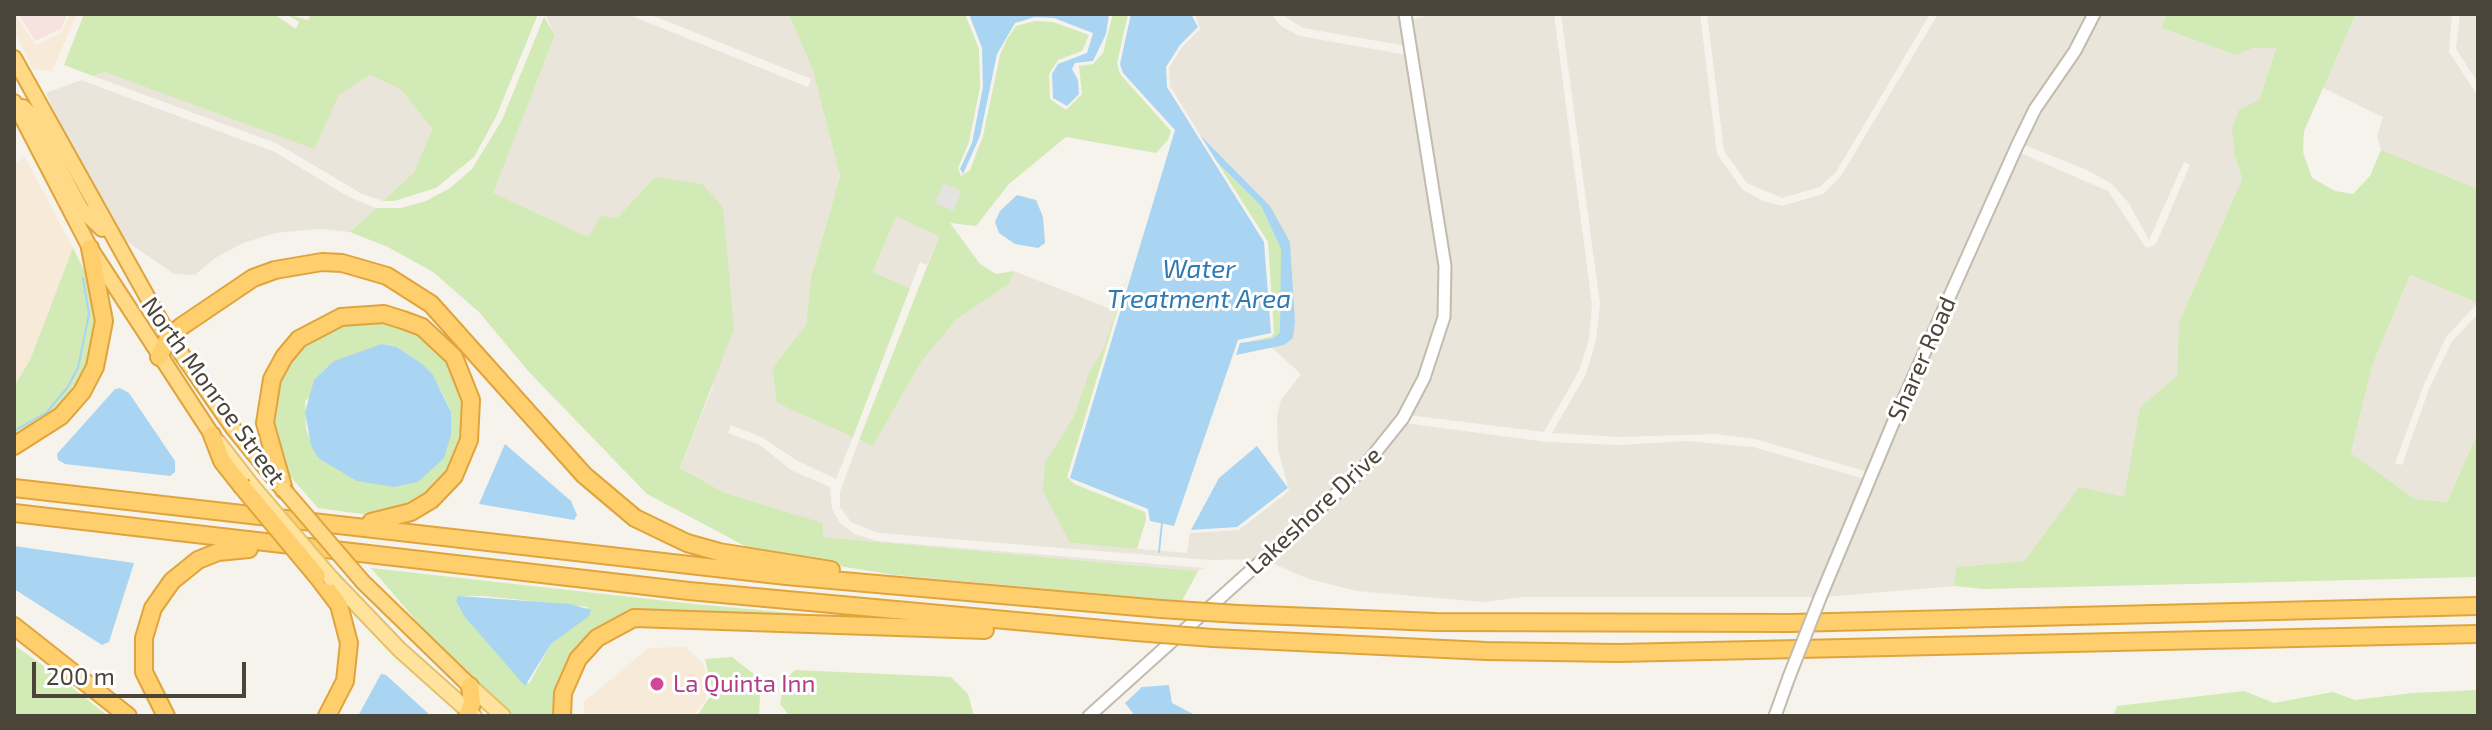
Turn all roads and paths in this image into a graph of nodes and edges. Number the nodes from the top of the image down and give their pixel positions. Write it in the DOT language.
graph roads {
  1 [pos="1405,14"];
  2 [pos="2094,14"];
  3 [pos="14,58"];
  4 [pos="14,77"];
  5 [pos="35,93"];
  6 [pos="14,103"];
  7 [pos="112,240"];
  8 [pos="90,248"];
  9 [pos="169,336"];
  10 [pos="159,357"];
  11 [pos="212,435"];
  12 [pos="14,446"];
  13 [pos="14,488"];
  14 [pos="284,490"];
  15 [pos="14,513"];
  16 [pos="355,524"];
  17 [pos="379,555"];
  18 [pos="324,577"];
  19 [pos="910,589"];
  20 [pos="2478,606"];
  21 [pos="1034,625"];
  22 [pos="14,626"];
  23 [pos="2478,634"];
  24 [pos="470,686"];
  25 [pos="470,715"];
  26 [pos="128,716"];
  27 [pos="166,716"];
  28 [pos="327,716"];
  29 [pos="503,716"];
  30 [pos="562,716"];
  31 [pos="1089,716"];
  32 [pos="1775,716"];
  1 -- 31 [label="street, Lakeshore Drive"];
  2 -- 32 [label="street, Sharer Road, bridge"];
  3 -- 5 [label="highway, North Monroe Street"];
  4 -- 5 [label="highway"];
  5 -- 7 [label="highway, North Monroe Street"];
  6 -- 7 [label="highway"];
  6 -- 8 [label="highway, North Monroe Street"];
  7 -- 9 [label="highway, North Monroe Street"];
  8 -- 10 [label="highway, North Monroe Street"];
  8 -- 12 [label="highway"];
  9 -- 10 [label="highway"];
  9 -- 14 [label="highway, North Monroe Street"];
  9 -- 19 [label="highway"];
  10 -- 11 [label="highway, North Monroe Street"];
  11 -- 18 [label="highway, bridge"];
  13 -- 16 [label="highway"];
  14 -- 16 [label="highway"];
  14 -- 24 [label="highway, North Monroe Street, bridge"];
  15 -- 17 [label="highway"];
  16 -- 19 [label="highway"];
  17 -- 21 [label="highway"];
  17 -- 27 [label="highway"];
  18 -- 25 [label="main road"];
  18 -- 28 [label="highway"];
  19 -- 20 [label="highway, bridge"];
  21 -- 23 [label="highway, bridge"];
  21 -- 30 [label="highway"];
  22 -- 26 [label="highway"];
  24 -- 25 [label="highway"];
  24 -- 29 [label="main road, North Monroe Street"];
}
